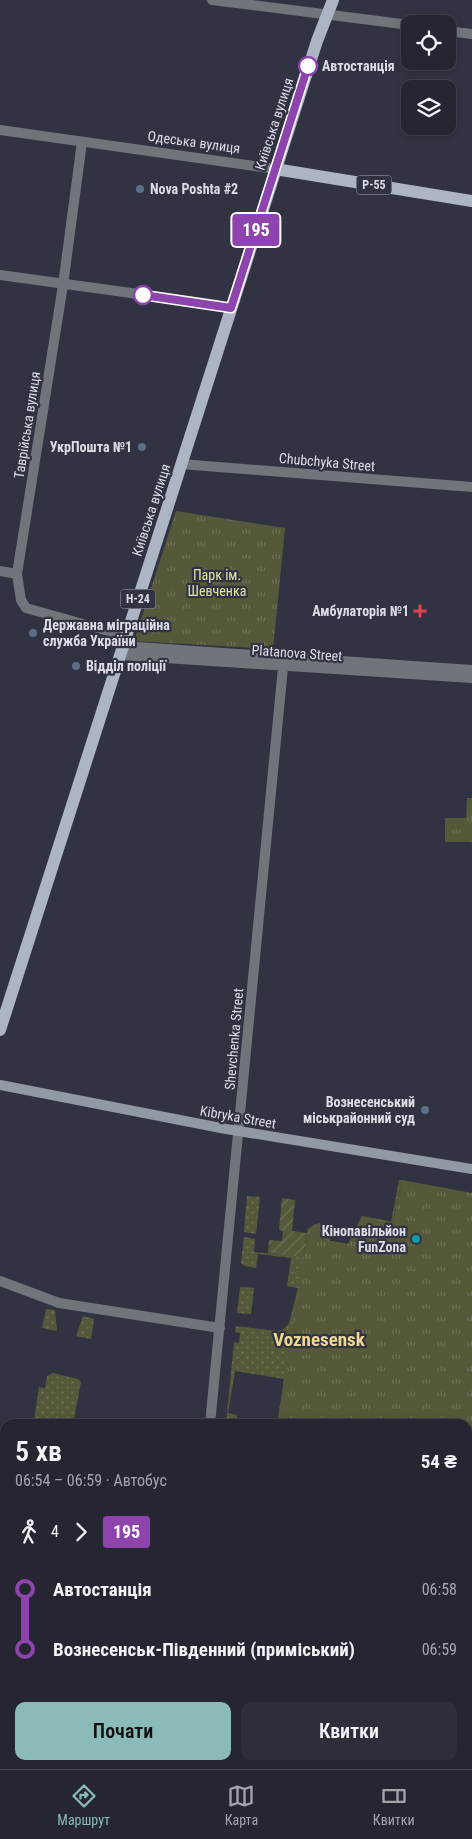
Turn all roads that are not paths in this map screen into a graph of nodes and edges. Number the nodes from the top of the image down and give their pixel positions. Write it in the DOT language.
graph roads {
  1 [pos="212,0"];
  2 [pos="333,0"];
  3 [pos="327,14"];
  4 [pos="401,24"];
  5 [pos="456,32"];
  6 [pos="472,34"];
  7 [pos="0,130"];
  8 [pos="82,142"];
  9 [pos="275,169"];
  10 [pos="472,201"];
  11 [pos="0,275"];
  12 [pos="63,285"];
  13 [pos="231,308"];
  14 [pos="181,464"];
  15 [pos="472,487"];
  16 [pos="0,571"];
  17 [pos="17,574"];
  18 [pos="123,645"];
  19 [pos="283,661"];
  20 [pos="472,670"];
  21 [pos="472,678"];
  22 [pos="1,1024"];
  23 [pos="0,1085"];
  24 [pos="239,1131"];
  25 [pos="472,1169"];
  26 [pos="0,1281"];
  27 [pos="220,1328"];
  28 [pos="211,1419"];
  1 -- 3 [label="street"];
  2 -- 3 [label="main road, Київська вулиця / Н-24"];
  3 -- 4 [label="street"];
  3 -- 9 [label="main road, Київська вулиця / Н-24"];
  5 -- 6 [label="street"];
  7 -- 8 [label="street, Одеська вулиця"];
  8 -- 9 [label="street, Одеська вулиця"];
  8 -- 12 [label="street, Таврійська вулиця"];
  9 -- 10 [label="main road, Одеська вулиця / Р-55"];
  9 -- 13 [label="main road, Київська вулиця / Н-24"];
  11 -- 12 [label="street"];
  12 -- 13 [label="street"];
  12 -- 17 [label="street, Таврійська вулиця"];
  13 -- 14 [label="main road, Київська вулиця / Н-24"];
  14 -- 15 [label="street, Chubchyka Street"];
  14 -- 18 [label="main road, Київська вулиця / Н-24"];
  16 -- 17 [label="street"];
  17 -- 18 [label="street, Таврійська вулиця"];
  18 -- 19 [label="street, Platanova Street"];
  18 -- 22 [label="main road, Київська вулиця / Н-24"];
  19 -- 20 [label="street, Platanova Street"];
  19 -- 21 [label="street, Platanova Street"];
  19 -- 24 [label="street, Shevchenka Street"];
  23 -- 24 [label="main road, Kibryka Street"];
  24 -- 25 [label="main road, Kibryka Street"];
  24 -- 27 [label="street, Shevchenka Street"];
  26 -- 27 [label="street"];
  27 -- 28 [label="street, Shevchenka Street"];
}
